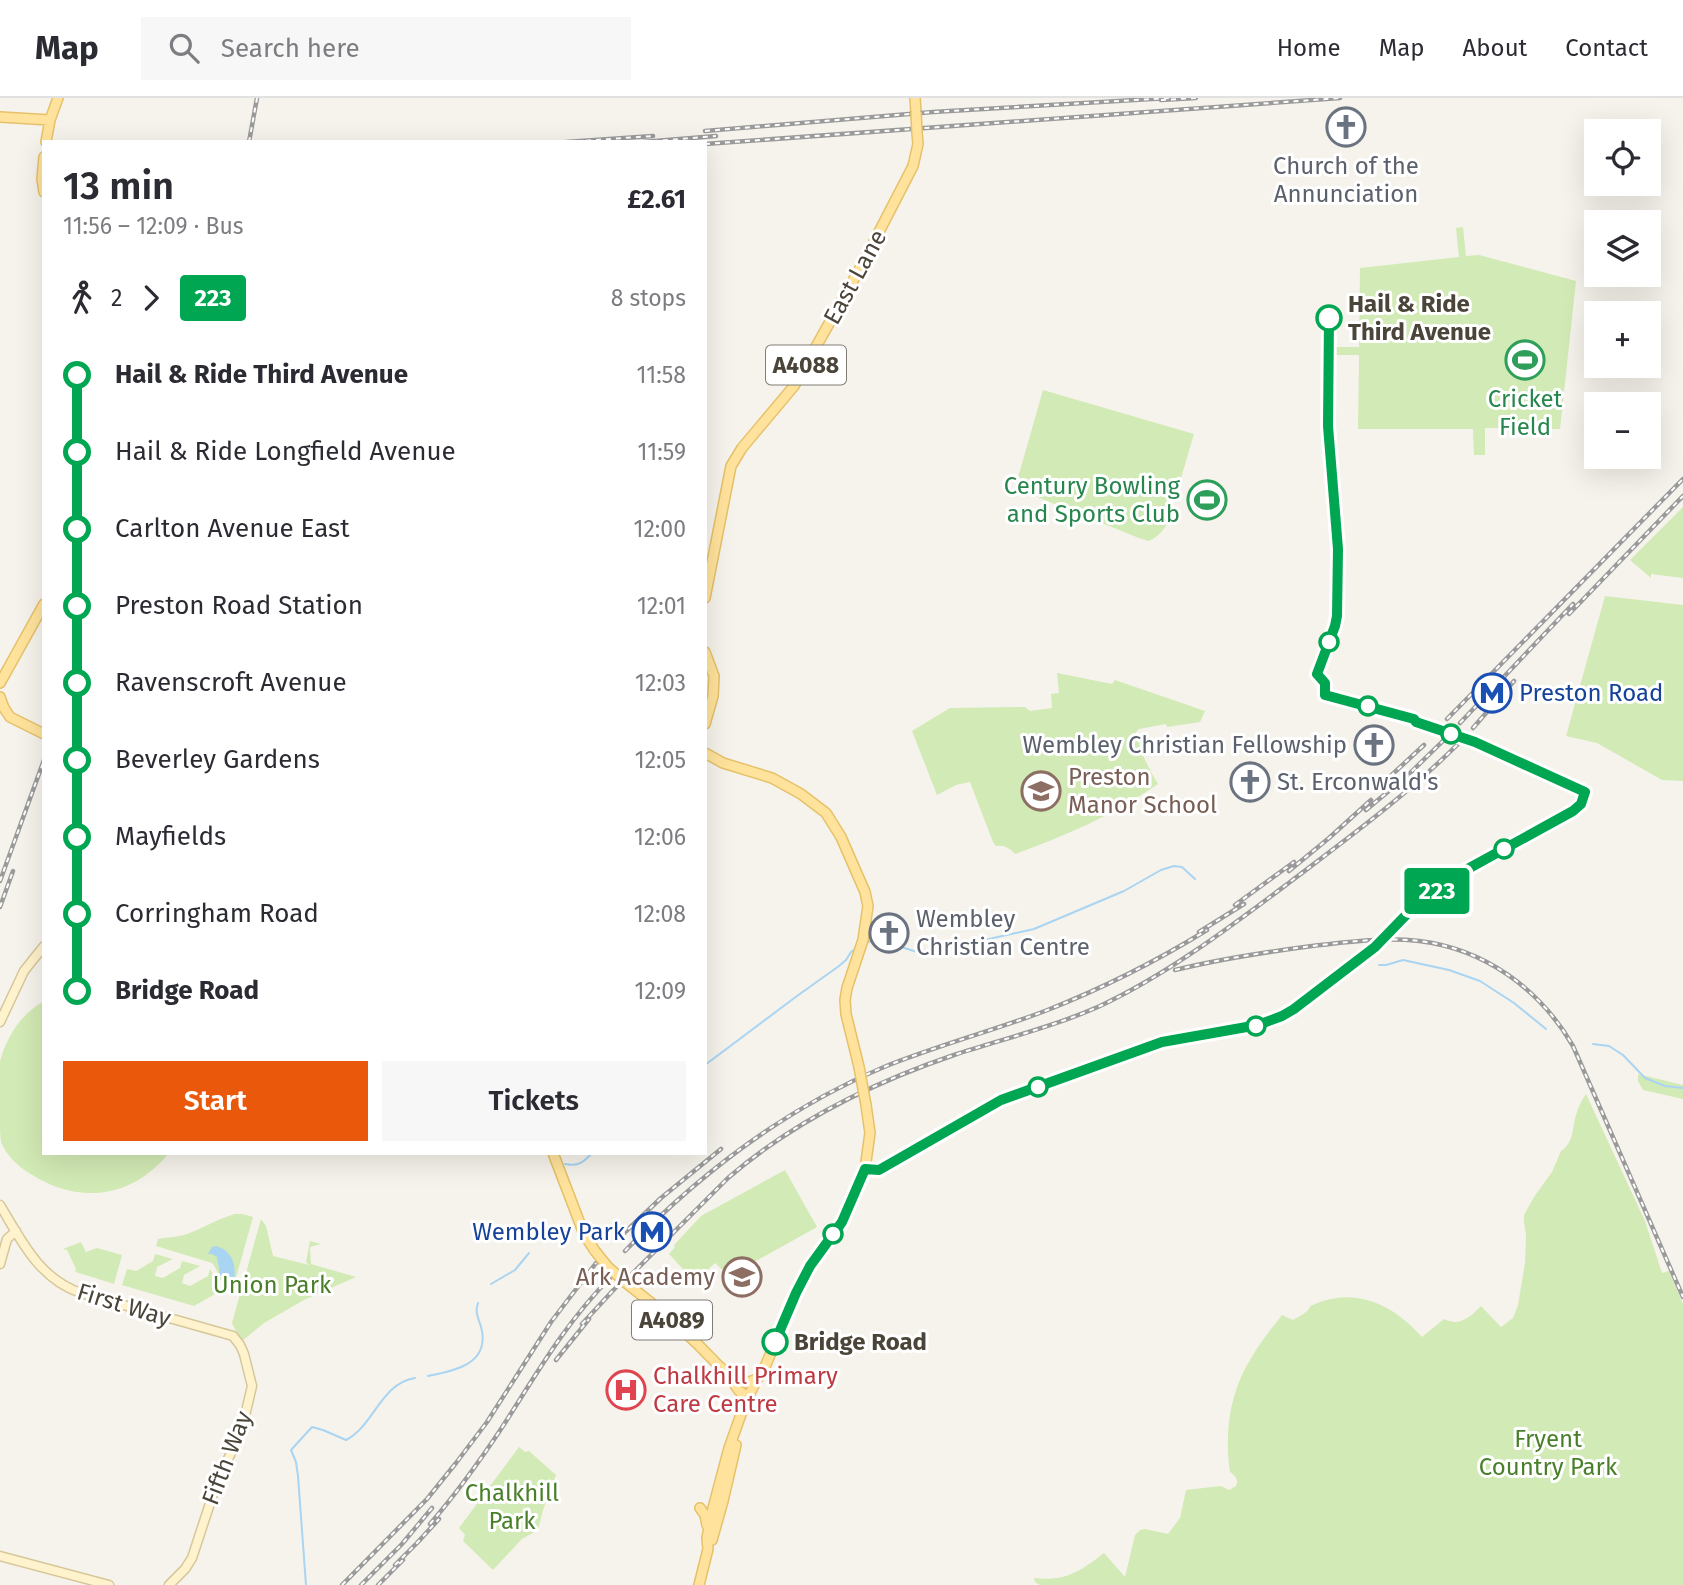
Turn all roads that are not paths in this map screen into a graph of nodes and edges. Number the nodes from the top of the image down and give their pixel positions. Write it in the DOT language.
graph roads {
  1 [pos="58,98"];
  2 [pos="915,98"];
  3 [pos="0,117"];
  4 [pos="50,120"];
  5 [pos="46,140"];
  6 [pos="707,588"];
  7 [pos="42,608"];
  8 [pos="707,657"];
  9 [pos="0,682"];
  10 [pos="0,697"];
  11 [pos="707,717"];
  12 [pos="5,718"];
  13 [pos="42,734"];
  14 [pos="707,753"];
  15 [pos="42,948"];
  16 [pos="0,1022"];
  17 [pos="554,1155"];
  18 [pos="0,1205"];
  19 [pos="16,1231"];
  20 [pos="0,1264"];
  21 [pos="216,1332"];
  22 [pos="759,1377"];
  23 [pos="735,1383"];
  24 [pos="748,1396"];
  25 [pos="740,1416"];
  26 [pos="700,1508"];
  27 [pos="709,1530"];
  28 [pos="708,1544"];
  29 [pos="0,1556"];
  30 [pos="110,1585"];
  31 [pos="169,1585"];
  32 [pos="699,1585"];
  1 -- 4 [label="main road"];
  2 -- 6 [label="main road, East Lane / A4088, bridge"];
  3 -- 4 [label="main road"];
  4 -- 5 [label="main road"];
  7 -- 9 [label="main road"];
  8 -- 11 [label="main road"];
  10 -- 12 [label="main road"];
  12 -- 13 [label="main road"];
  14 -- 22 [label="main road, bridge"];
  15 -- 16 [label="main road"];
  17 -- 23 [label="main road, A4089, bridge"];
  18 -- 19 [label="main road, First Way"];
  19 -- 20 [label="main road"];
  19 -- 21 [label="main road, First Way"];
  21 -- 31 [label="main road, Fifth Way"];
  22 -- 23 [label="main road"];
  22 -- 24 [label="main road"];
  22 -- 28 [label="main road"];
  23 -- 24 [label="main road, A4089"];
  23 -- 25 [label="main road"];
  24 -- 25 [label="main road"];
  25 -- 27 [label="main road"];
  26 -- 27 [label="main road"];
  27 -- 28 [label="main road"];
  28 -- 32 [label="main road"];
  29 -- 30 [label="main road"];
}
